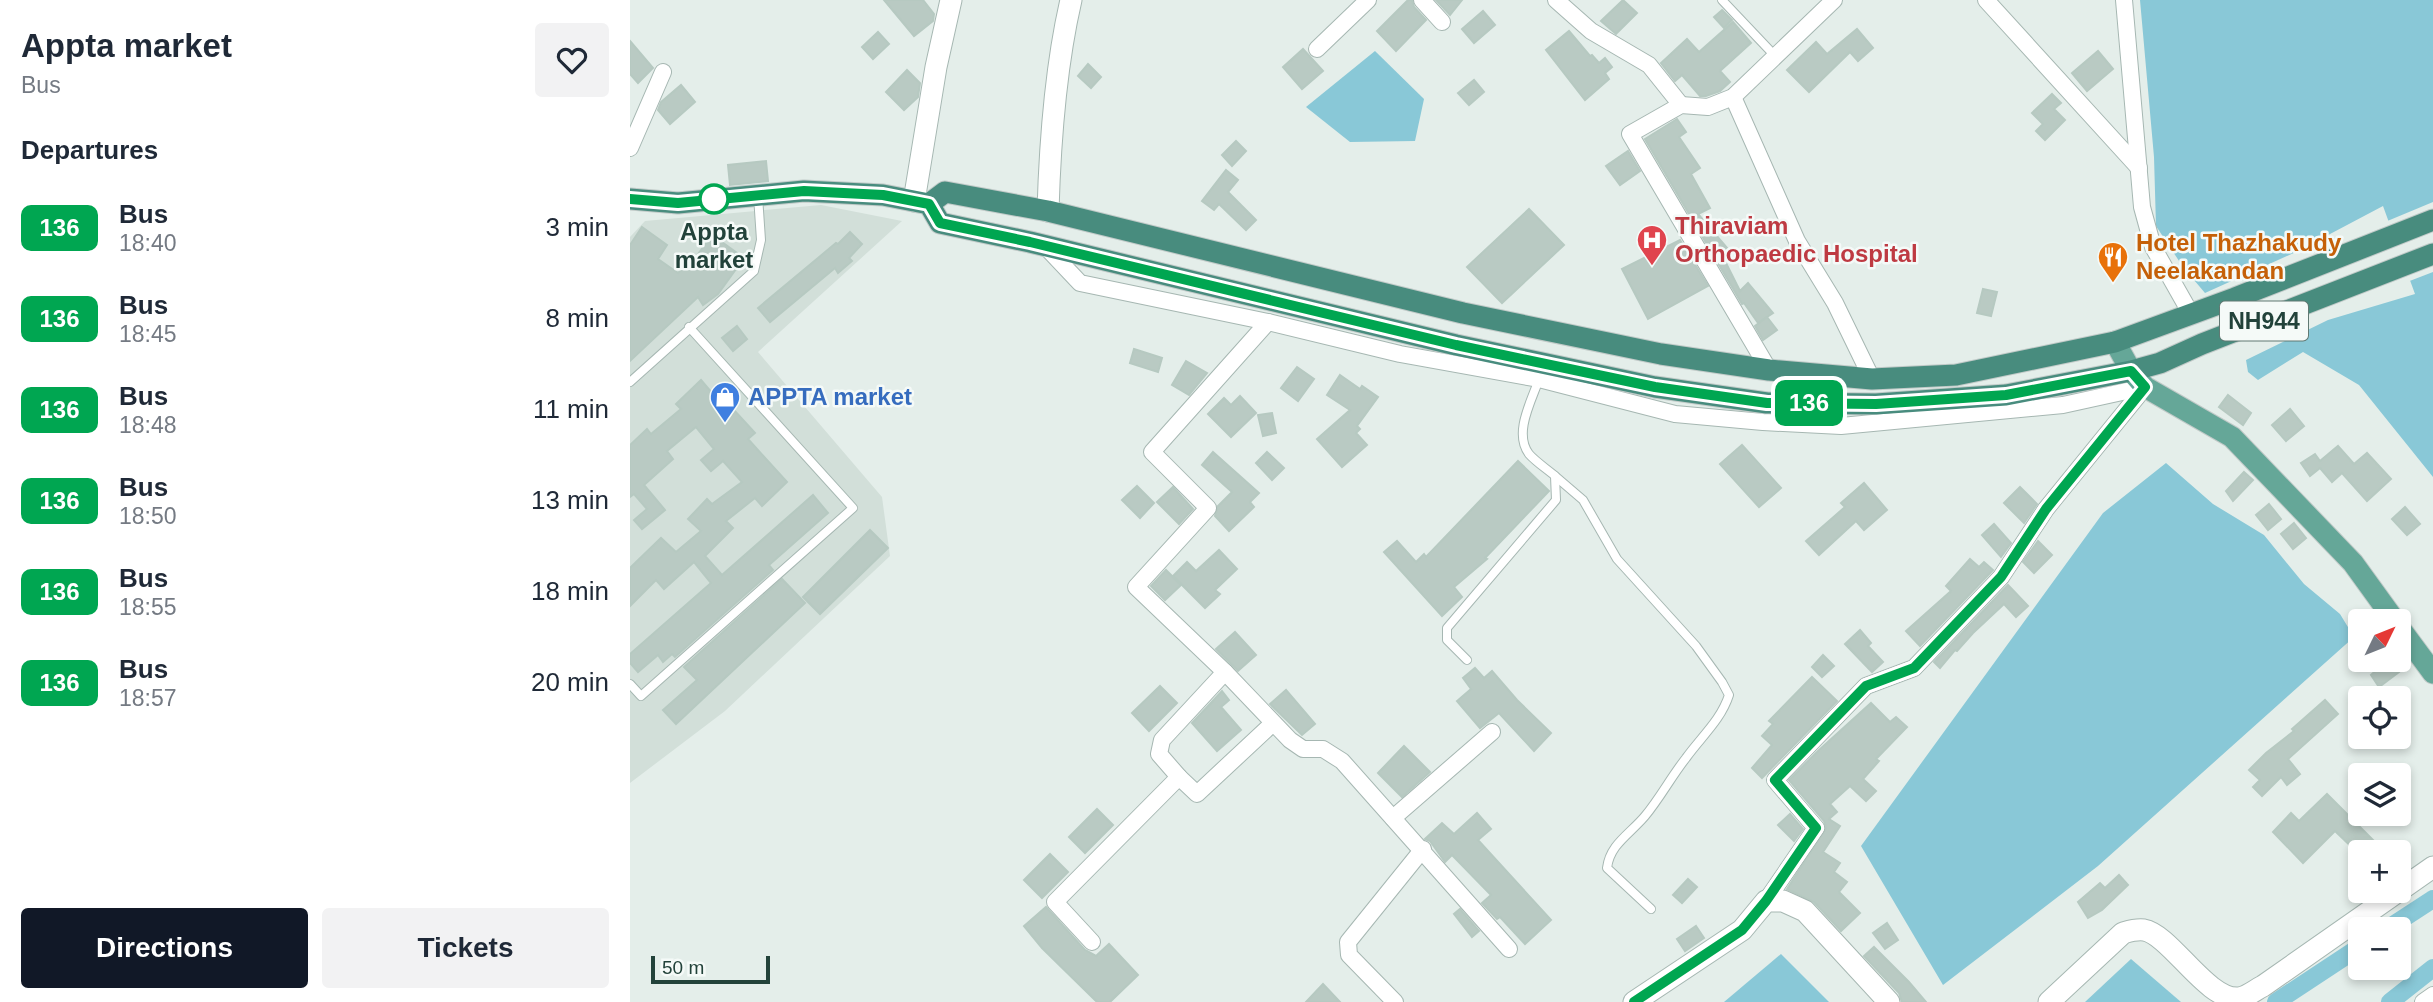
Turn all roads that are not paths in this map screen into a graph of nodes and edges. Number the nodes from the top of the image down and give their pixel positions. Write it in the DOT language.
graph roads {
  1 [pos="951,0"];
  2 [pos="1071,0"];
  3 [pos="1368,0"];
  4 [pos="1422,0"];
  5 [pos="1556,0"];
  6 [pos="1722,0"];
  7 [pos="1834,0"];
  8 [pos="1986,0"];
  9 [pos="2124,0"];
  10 [pos="1442,22"];
  11 [pos="1317,49"];
  12 [pos="1776,57"];
  13 [pos="663,72"];
  14 [pos="1733,97"];
  15 [pos="1681,105"];
  16 [pos="630,148"];
  17 [pos="2138,168"];
  18 [pos="758,195"];
  19 [pos="630,199"];
  20 [pos="922,202"];
  21 [pos="1048,211"];
  22 [pos="2433,220"];
  23 [pos="1045,246"];
  24 [pos="2433,254"];
  25 [pos="2191,314"];
  26 [pos="1268,322"];
  27 [pos="690,327"];
  28 [pos="2115,342"];
  29 [pos="1769,370"];
  30 [pos="1539,379"];
  31 [pos="1872,379"];
  32 [pos="2138,379"];
  33 [pos="630,382"];
  34 [pos="1555,476"];
  35 [pos="2386,609"];
  36 [pos="2412,645"];
  37 [pos="1467,660"];
  38 [pos="1225,672"];
  39 [pos="2433,673"];
  40 [pos="630,684"];
  41 [pos="1272,724"];
  42 [pos="1492,732"];
  43 [pos="1179,777"];
  44 [pos="1394,818"];
  45 [pos="1423,849"];
  46 [pos="2433,867"];
  47 [pos="1766,901"];
  48 [pos="1651,909"];
  49 [pos="1092,942"];
  50 [pos="1510,948"];
  51 [pos="2433,995"];
  52 [pos="1395,1002"];
  53 [pos="1634,1002"];
  54 [pos="1889,1002"];
  55 [pos="2049,1002"];
  56 [pos="2423,1002"];
  1 -- 20 [label="street"];
  2 -- 21 [label="street"];
  3 -- 11 [label="street"];
  4 -- 10 [label="street"];
  5 -- 15 [label="street"];
  6 -- 12 [label="lane"];
  7 -- 12 [label="street"];
  8 -- 17 [label="street"];
  9 -- 17 [label="street"];
  12 -- 14 [label="street"];
  13 -- 16 [label="street"];
  14 -- 15 [label="street"];
  14 -- 31 [label="street"];
  15 -- 29 [label="street"];
  17 -- 25 [label="street"];
  18 -- 19 [label="highway, NH944"];
  18 -- 20 [label="highway, NH944"];
  18 -- 27 [label="lane"];
  20 -- 21 [label="highway, NH944"];
  20 -- 23 [label="highway, NH944"];
  21 -- 29 [label="highway, NH944"];
  22 -- 25 [label="highway, NH944 / NH944"];
  23 -- 26 [label="street"];
  23 -- 32 [label="highway, NH944"];
  24 -- 32 [label="highway, NH944 / NH944"];
  25 -- 28 [label="highway, NH944 / NH944"];
  26 -- 30 [label="street"];
  26 -- 38 [label="street"];
  27 -- 33 [label="lane"];
  27 -- 40 [label="lane"];
  28 -- 31 [label="highway, NH944"];
  28 -- 32 [label="main road"];
  29 -- 31 [label="highway, NH944"];
  30 -- 32 [label="street"];
  30 -- 34 [label="lane"];
  32 -- 35 [label="main road"];
  32 -- 47 [label="street"];
  34 -- 37 [label="lane"];
  34 -- 48 [label="lane"];
  36 -- 39 [label="main road"];
  38 -- 41 [label="street"];
  38 -- 43 [label="street"];
  41 -- 43 [label="street"];
  41 -- 44 [label="street"];
  42 -- 44 [label="street"];
  43 -- 49 [label="street"];
  44 -- 45 [label="street"];
  45 -- 50 [label="street"];
  45 -- 52 [label="street"];
  46 -- 55 [label="street"];
  47 -- 53 [label="street"];
  47 -- 54 [label="street"];
  51 -- 56 [label="street"];
}
